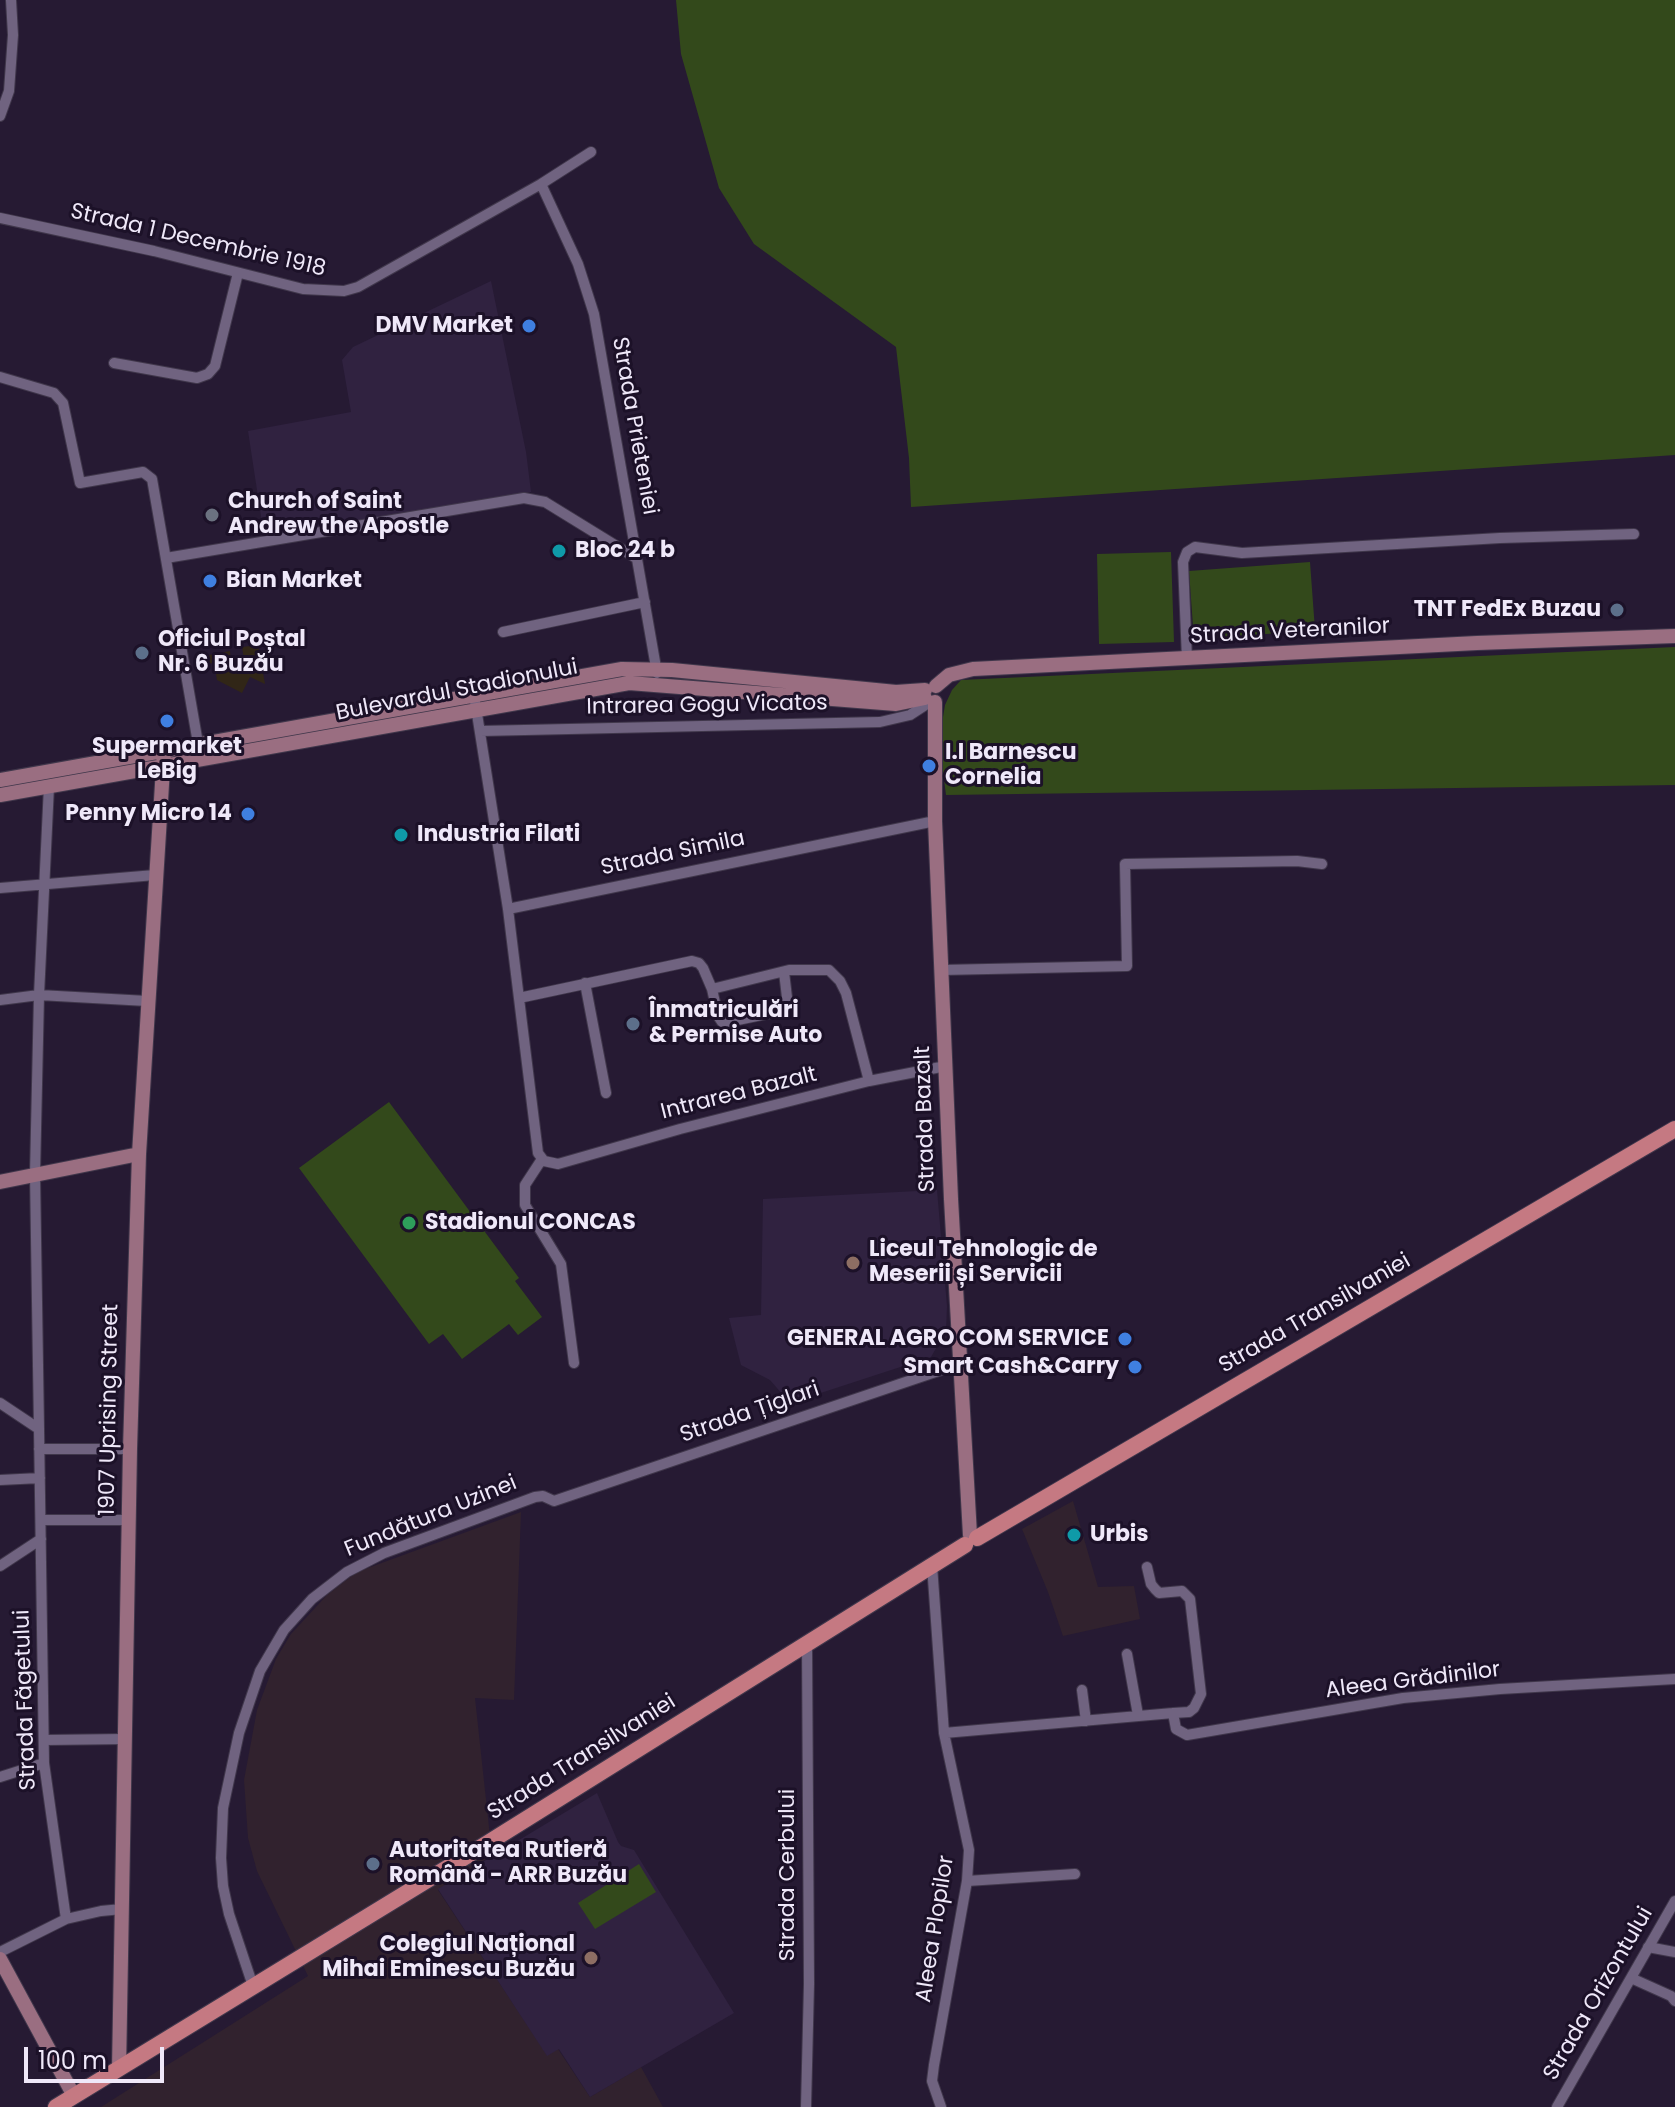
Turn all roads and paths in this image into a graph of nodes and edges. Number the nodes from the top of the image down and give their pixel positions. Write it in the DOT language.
graph roads {
  1 [pos="11,0"];
  2 [pos="0,116"];
  3 [pos="591,152"];
  4 [pos="541,184"];
  5 [pos="0,218"];
  6 [pos="238,273"];
  7 [pos="114,363"];
  8 [pos="0,377"];
  9 [pos="1634,534"];
  10 [pos="166,558"];
  11 [pos="636,558"];
  12 [pos="645,602"];
  13 [pos="503,632"];
  14 [pos="1675,636"];
  15 [pos="1187,659"];
  16 [pos="657,676"];
  17 [pos="932,695"];
  18 [pos="475,703"];
  19 [pos="480,731"];
  20 [pos="200,752"];
  21 [pos="163,759"];
  22 [pos="0,780"];
  23 [pos="49,786"];
  24 [pos="0,795"];
  25 [pos="935,821"];
  26 [pos="1322,864"];
  27 [pos="155,875"];
  28 [pos="44,884"];
  29 [pos="0,888"];
  30 [pos="508,909"];
  31 [pos="941,970"];
  32 [pos="784,972"];
  33 [pos="585,983"];
  34 [pos="712,989"];
  35 [pos="39,995"];
  36 [pos="519,998"];
  37 [pos="0,1000"];
  38 [pos="147,1001"];
  39 [pos="946,1066"];
  40 [pos="869,1081"];
  41 [pos="606,1093"];
  42 [pos="1675,1129"];
  43 [pos="139,1154"];
  44 [pos="543,1160"];
  45 [pos="35,1174"];
  46 [pos="0,1182"];
  47 [pos="574,1363"];
  48 [pos="959,1364"];
  49 [pos="0,1403"];
  50 [pos="39,1429"];
  51 [pos="39,1449"];
  52 [pos="130,1449"];
  53 [pos="40,1478"];
  54 [pos="0,1480"];
  55 [pos="554,1501"];
  56 [pos="41,1520"];
  57 [pos="129,1520"];
  58 [pos="41,1539"];
  59 [pos="970,1539"];
  60 [pos="932,1565"];
  61 [pos="0,1566"];
  62 [pos="1147,1567"];
  63 [pos="807,1643"];
  64 [pos="1127,1654"];
  65 [pos="1675,1679"];
  66 [pos="1082,1690"];
  67 [pos="1173,1713"];
  68 [pos="1138,1715"];
  69 [pos="1086,1721"];
  70 [pos="944,1733"];
  71 [pos="125,1739"];
  72 [pos="45,1740"];
  73 [pos="44,1763"];
  74 [pos="0,1777"];
  75 [pos="1075,1874"];
  76 [pos="967,1881"];
  77 [pos="1675,1901"];
  78 [pos="122,1909"];
  79 [pos="66,1919"];
  80 [pos="1648,1947"];
  81 [pos="0,1952"];
  82 [pos="1675,1952"];
  83 [pos="0,1959"];
  84 [pos="1631,1978"];
  85 [pos="253,1986"];
  86 [pos="1675,2001"];
  87 [pos="119,2069"];
  88 [pos="74,2096"];
  89 [pos="56,2107"];
  90 [pos="806,2107"];
  91 [pos="941,2107"];
  92 [pos="1557,2107"];
  1 -- 2 [label="street"];
  3 -- 4 [label="street, Strada 1 Decembrie 1918"];
  4 -- 6 [label="street, Strada 1 Decembrie 1918"];
  4 -- 11 [label="street, Strada Prieteniei"];
  5 -- 6 [label="street, Strada 1 Decembrie 1918"];
  6 -- 7 [label="street"];
  8 -- 10 [label="street"];
  9 -- 15 [label="street"];
  10 -- 11 [label="street"];
  10 -- 20 [label="street"];
  11 -- 12 [label="street, Strada Prieteniei"];
  12 -- 13 [label="street"];
  12 -- 16 [label="street, Strada Prieteniei"];
  14 -- 15 [label="street, Strada Veteranilor"];
  15 -- 17 [label="street, Strada Veteranilor"];
  16 -- 17 [label="street, Bulevardul Stadionului"];
  16 -- 18 [label="street, Bulevardul Stadionului"];
  17 -- 19 [label="street, Intrarea Gogu Vicatos"];
  17 -- 25 [label="street, Strada Bazalt"];
  18 -- 19 [label="street"];
  18 -- 20 [label="street, Bulevardul Stadionului"];
  19 -- 30 [label="street"];
  20 -- 21 [label="street, Bulevardul Stadionului"];
  21 -- 22 [label="street, Bulevardul Stadionului"];
  21 -- 23 [label="street, Bulevardul Stadionului"];
  21 -- 27 [label="street, 1907 Uprising Street"];
  23 -- 24 [label="street, Bulevardul Stadionului"];
  23 -- 28 [label="street, Strada Făgetului"];
  25 -- 30 [label="street, Strada Simila"];
  25 -- 31 [label="street, Strada Bazalt"];
  26 -- 31 [label="street"];
  27 -- 28 [label="street"];
  27 -- 38 [label="street, 1907 Uprising Street"];
  28 -- 29 [label="street"];
  28 -- 35 [label="street, Strada Făgetului"];
  30 -- 36 [label="street"];
  31 -- 39 [label="street, Strada Bazalt"];
  32 -- 34 [label="street"];
  32 -- 34 [label="street"];
  32 -- 40 [label="street"];
  33 -- 34 [label="street"];
  33 -- 36 [label="street"];
  33 -- 41 [label="street"];
  35 -- 37 [label="street"];
  35 -- 38 [label="street"];
  35 -- 45 [label="street, Strada Făgetului"];
  36 -- 44 [label="street"];
  38 -- 43 [label="street, 1907 Uprising Street"];
  39 -- 40 [label="street, Intrarea Bazalt"];
  39 -- 48 [label="street, Strada Bazalt"];
  40 -- 44 [label="street, Intrarea Bazalt"];
  42 -- 59 [label="main road, Strada Transilvaniei"];
  43 -- 45 [label="street"];
  43 -- 52 [label="street, 1907 Uprising Street"];
  44 -- 47 [label="street"];
  45 -- 46 [label="street"];
  45 -- 50 [label="street, Strada Făgetului"];
  48 -- 55 [label="street, Strada Țiglari"];
  48 -- 59 [label="street, Strada Bazalt"];
  49 -- 50 [label="street"];
  50 -- 51 [label="street, Strada Făgetului"];
  51 -- 52 [label="street"];
  51 -- 53 [label="street, Strada Făgetului"];
  52 -- 57 [label="street, 1907 Uprising Street"];
  53 -- 54 [label="street"];
  53 -- 56 [label="street, Strada Făgetului"];
  55 -- 85 [label="street, Fundătura Uzinei"];
  56 -- 57 [label="street"];
  56 -- 58 [label="street, Strada Făgetului"];
  57 -- 71 [label="street, 1907 Uprising Street"];
  58 -- 61 [label="street"];
  58 -- 72 [label="street, Strada Făgetului"];
  59 -- 60 [label="main road, Strada Transilvaniei"];
  60 -- 63 [label="main road, Strada Transilvaniei"];
  60 -- 70 [label="street, Aleea Plopilor"];
  62 -- 67 [label="street"];
  63 -- 85 [label="main road, Strada Transilvaniei"];
  63 -- 90 [label="street, Strada Cerbului"];
  64 -- 68 [label="street"];
  65 -- 67 [label="street, Aleea Grădinilor"];
  66 -- 69 [label="street"];
  67 -- 68 [label="street"];
  68 -- 69 [label="street"];
  69 -- 70 [label="street"];
  70 -- 76 [label="street, Aleea Plopilor"];
  71 -- 72 [label="street"];
  71 -- 78 [label="street, 1907 Uprising Street"];
  72 -- 73 [label="street, Strada Făgetului"];
  73 -- 74 [label="street"];
  73 -- 79 [label="street, Strada Făgetului"];
  75 -- 76 [label="street"];
  76 -- 91 [label="street, Aleea Plopilor"];
  77 -- 80 [label="street, Strada Orizontului"];
  78 -- 79 [label="street"];
  78 -- 87 [label="street, 1907 Uprising Street"];
  79 -- 81 [label="street"];
  80 -- 82 [label="street"];
  80 -- 84 [label="street, Strada Orizontului"];
  83 -- 88 [label="street"];
  84 -- 86 [label="street"];
  84 -- 92 [label="street, Strada Orizontului"];
  85 -- 87 [label="main road, Strada Transilvaniei"];
  87 -- 88 [label="main road, Strada Transilvaniei"];
  88 -- 89 [label="main road, Strada Transilvaniei"];
}
